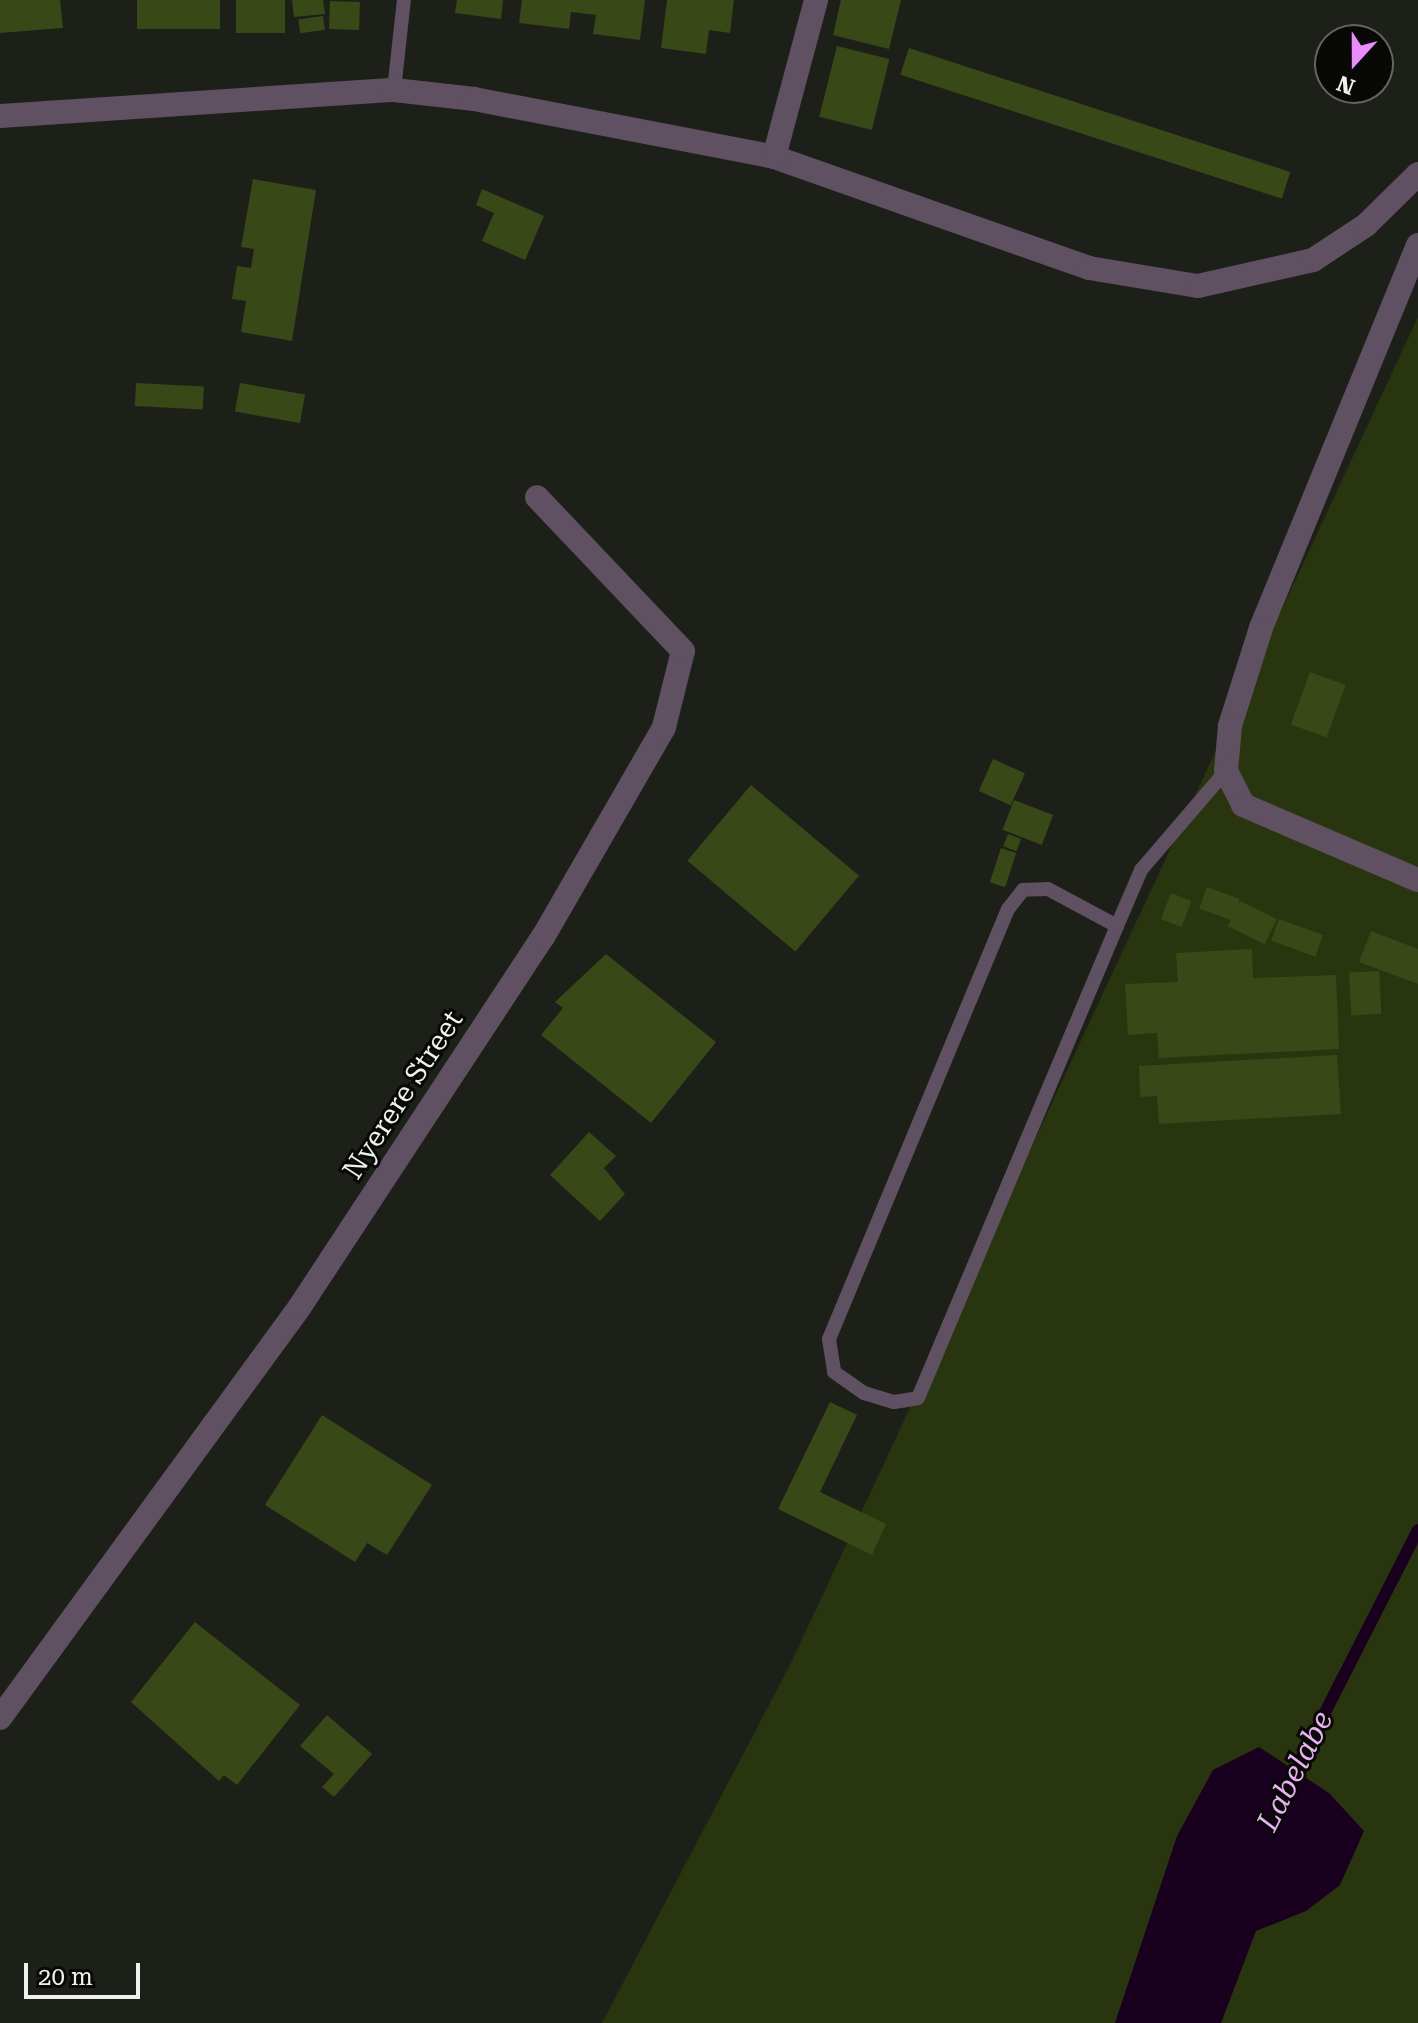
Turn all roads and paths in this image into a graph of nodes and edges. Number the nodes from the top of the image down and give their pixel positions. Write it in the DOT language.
graph roads {
  1 [pos="404,0"];
  2 [pos="816,0"];
  3 [pos="394,90"];
  4 [pos="0,116"];
  5 [pos="774,157"];
  6 [pos="1418,174"];
  7 [pos="1418,245"];
  8 [pos="537,497"];
  9 [pos="1226,771"];
  10 [pos="1418,880"];
  11 [pos="1117,926"];
  12 [pos="0,1718"];
  1 -- 3 [label="lane"];
  2 -- 5 [label="street"];
  3 -- 4 [label="street"];
  3 -- 5 [label="street"];
  5 -- 6 [label="street"];
  7 -- 9 [label="street"];
  8 -- 12 [label="street, Nyerere Street"];
  9 -- 10 [label="street"];
  9 -- 11 [label="lane"];
  11 -- 11 [label="lane"];
}
